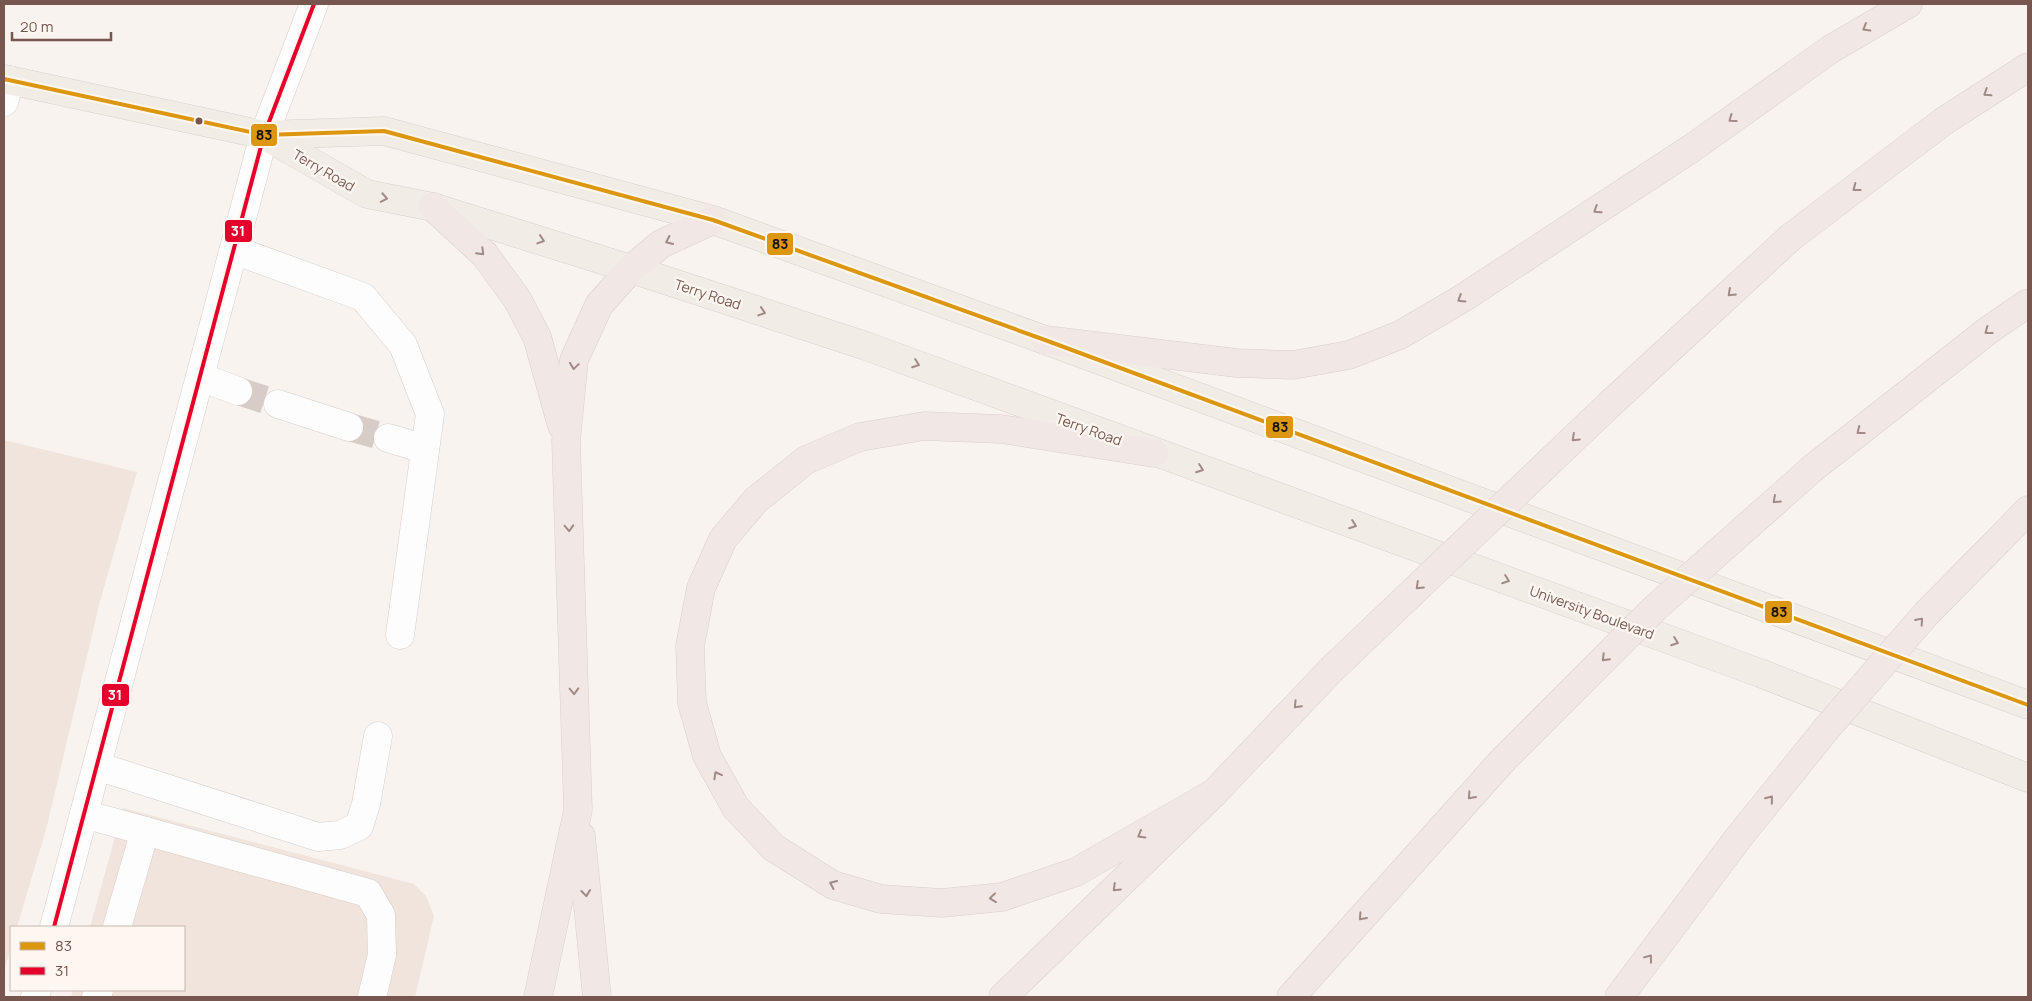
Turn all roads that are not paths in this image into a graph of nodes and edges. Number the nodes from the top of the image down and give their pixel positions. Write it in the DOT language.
graph roads {
  1 [pos="314,4"];
  2 [pos="1908,4"];
  3 [pos="2028,67"];
  4 [pos="6,87"];
  5 [pos="264,135"];
  6 [pos="433,207"];
  7 [pos="713,220"];
  8 [pos="234,250"];
  9 [pos="631,269"];
  10 [pos="2028,303"];
  11 [pos="1045,340"];
  12 [pos="200,377"];
  13 [pos="238,391"];
  14 [pos="278,404"];
  15 [pos="349,426"];
  16 [pos="388,438"];
  17 [pos="566,441"];
  18 [pos="426,449"];
  19 [pos="1154,453"];
  20 [pos="2028,510"];
  21 [pos="400,635"];
  22 [pos="2028,705"];
  23 [pos="378,736"];
  24 [pos="97,766"];
  25 [pos="2028,778"];
  26 [pos="1214,793"];
  27 [pos="578,810"];
  28 [pos="84,814"];
  29 [pos="145,831"];
  30 [pos="54,926"];
  31 [pos="117,926"];
  32 [pos="372,997"];
  33 [pos="538,997"];
  34 [pos="597,997"];
  35 [pos="1003,997"];
  36 [pos="1291,997"];
  37 [pos="1620,997"];
  1 -- 5 [label="street"];
  2 -- 11 [label="highway, one-way"];
  3 -- 26 [label="highway, one-way, bridge"];
  4 -- 5 [label="main road, Terry Road"];
  5 -- 6 [label="main road, Terry Road, one-way"];
  5 -- 7 [label="main road, Terry Road"];
  5 -- 8 [label="street"];
  6 -- 9 [label="main road, Terry Road, one-way"];
  6 -- 17 [label="highway, one-way"];
  7 -- 9 [label="highway, one-way"];
  7 -- 11 [label="main road, Terry Road"];
  8 -- 12 [label="street"];
  8 -- 18 [label="street"];
  9 -- 17 [label="highway, one-way"];
  9 -- 19 [label="main road, Terry Road, one-way"];
  10 -- 36 [label="highway, one-way, bridge"];
  11 -- 22 [label="main road, Terry Road"];
  12 -- 13 [label="street"];
  12 -- 24 [label="street"];
  14 -- 15 [label="street"];
  16 -- 18 [label="street"];
  17 -- 27 [label="highway, one-way"];
  18 -- 21 [label="street"];
  19 -- 25 [label="main road, University Boulevard, one-way"];
  26 -- 19 [label="highway, one-way"];
  37 -- 20 [label="highway, one-way, bridge"];
  23 -- 24 [label="street"];
  24 -- 28 [label="street"];
  26 -- 35 [label="highway, one-way"];
  27 -- 33 [label="highway"];
  27 -- 34 [label="highway, one-way"];
  28 -- 29 [label="street"];
  28 -- 30 [label="street"];
  29 -- 31 [label="street"];
  29 -- 32 [label="street"];
}
